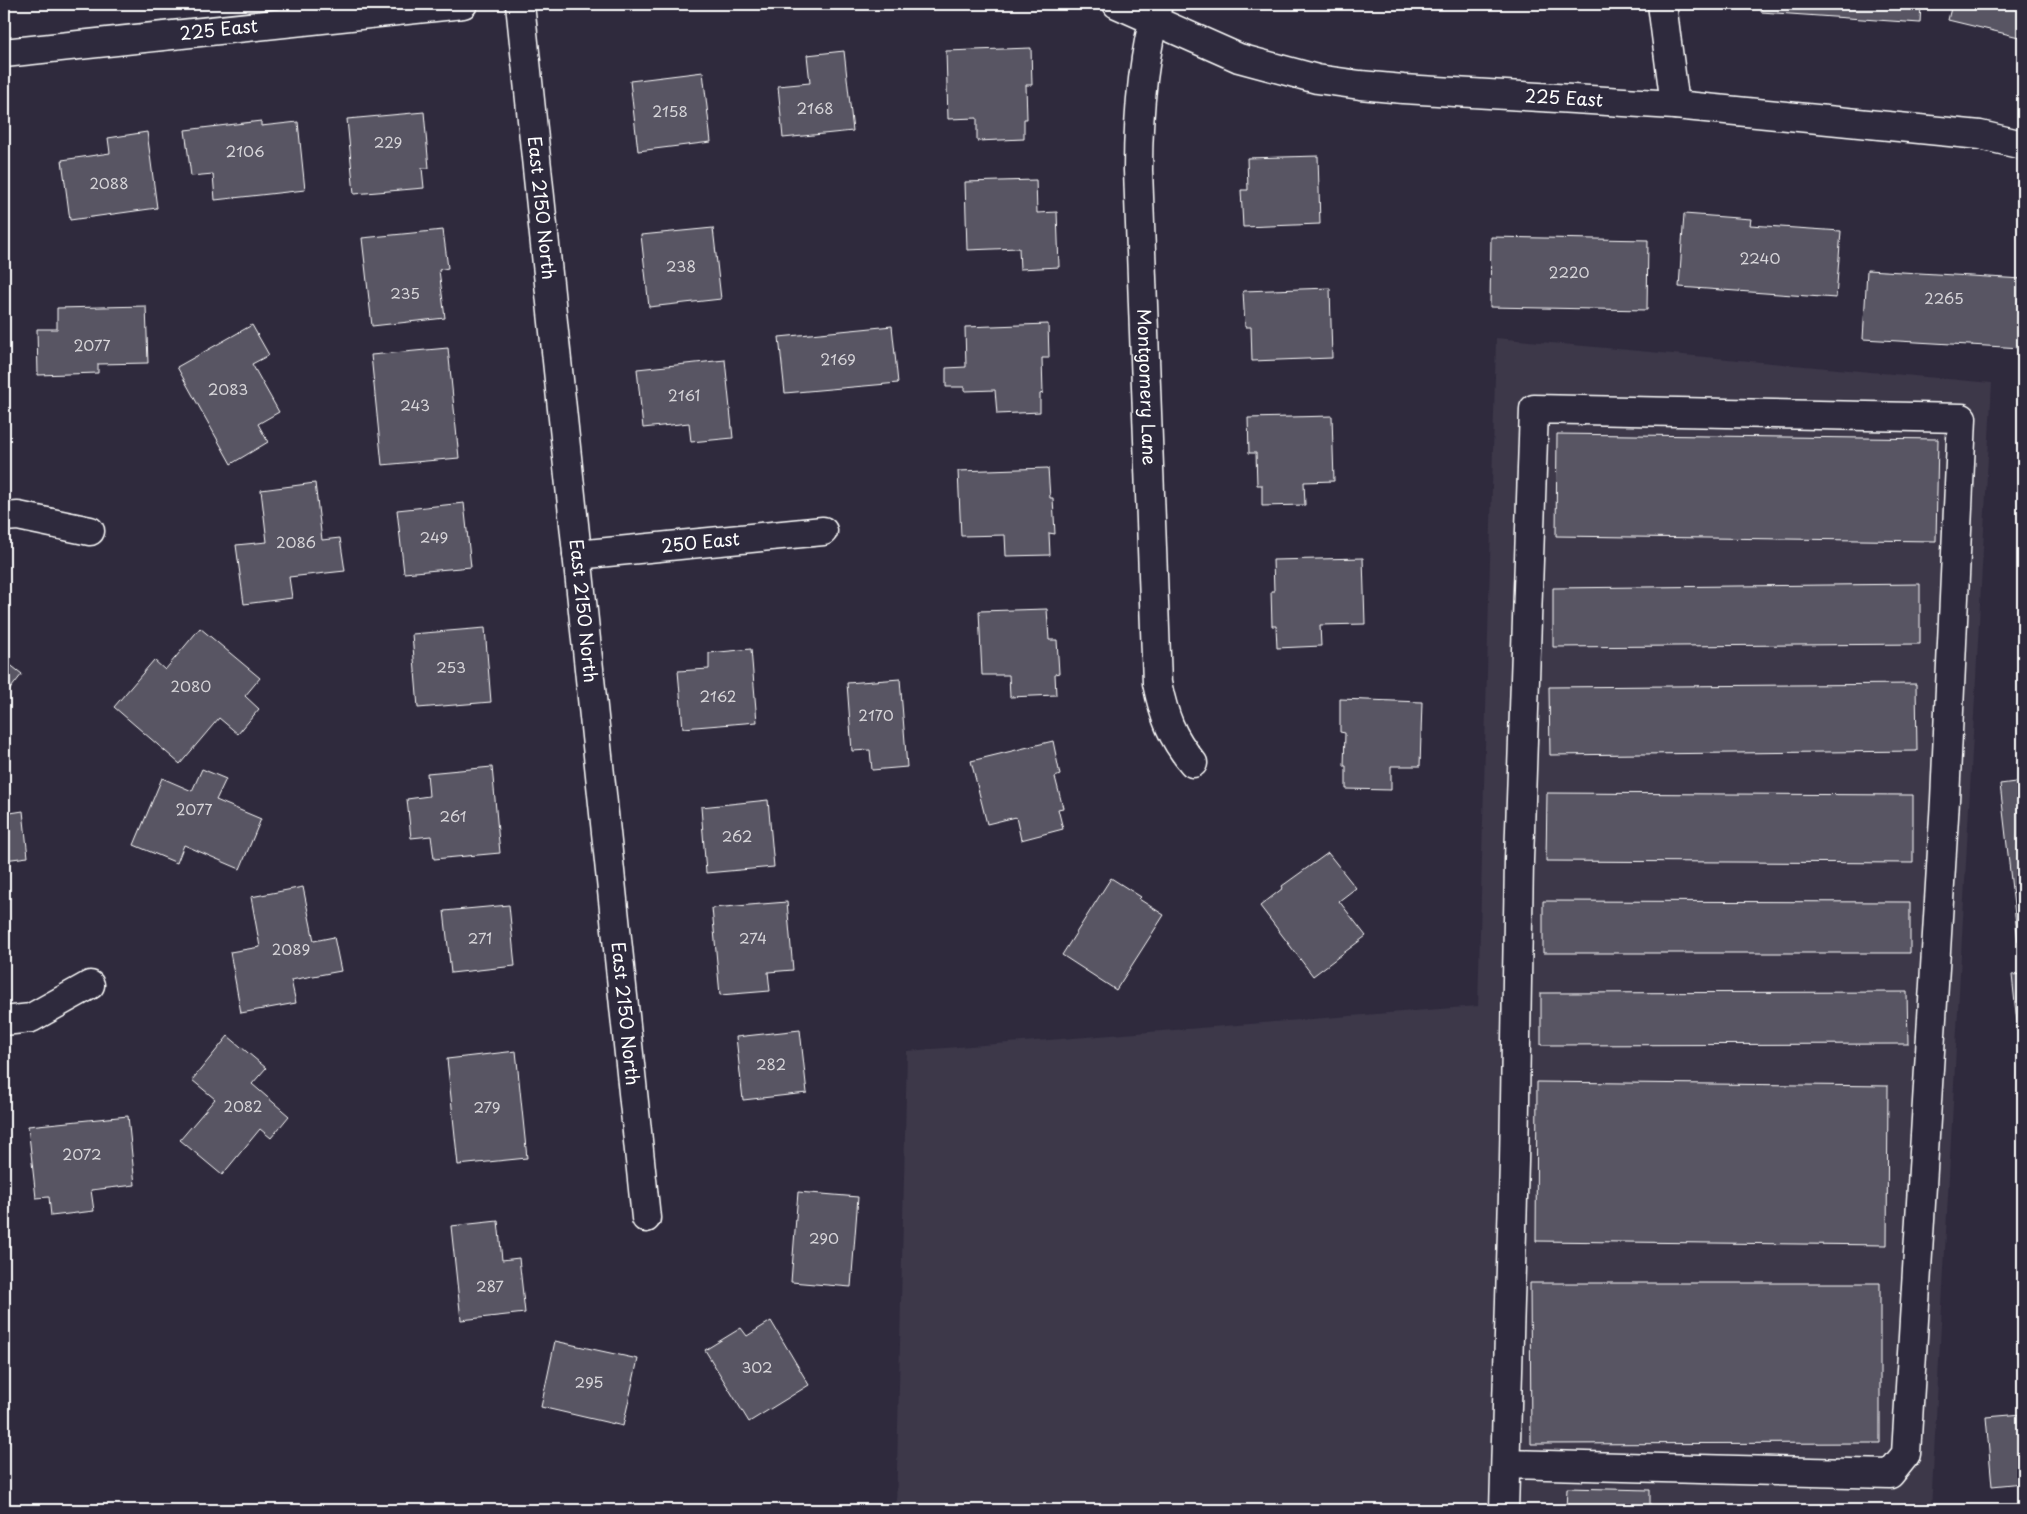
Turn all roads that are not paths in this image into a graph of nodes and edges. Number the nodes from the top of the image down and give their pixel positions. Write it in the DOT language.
graph roads {
  1 [pos="463,4"];
  2 [pos="520,4"];
  3 [pos="1118,4"];
  4 [pos="1662,4"];
  5 [pos="1156,12"];
  6 [pos="4,53"];
  7 [pos="1674,105"];
  8 [pos="2023,145"];
  9 [pos="4,517"];
  10 [pos="90,531"];
  11 [pos="823,531"];
  12 [pos="577,556"];
  13 [pos="1193,763"];
  14 [pos="90,985"];
  15 [pos="4,1021"];
  16 [pos="646,1218"];
  17 [pos="1506,1464"];
  18 [pos="1504,1510"];
  1 -- 6 [label="street, 225 East"];
  2 -- 12 [label="street, East 2150 North"];
  3 -- 5 [label="street, 225 East"];
  4 -- 7 [label="street"];
  5 -- 7 [label="street, 225 East"];
  5 -- 13 [label="street, Montgomery Lane"];
  7 -- 8 [label="street, 225 East"];
  9 -- 10 [label="street"];
  11 -- 12 [label="street, 250 East"];
  12 -- 16 [label="street, East 2150 North"];
  14 -- 15 [label="street"];
  17 -- 17 [label="street"];
  17 -- 18 [label="street"];
}
